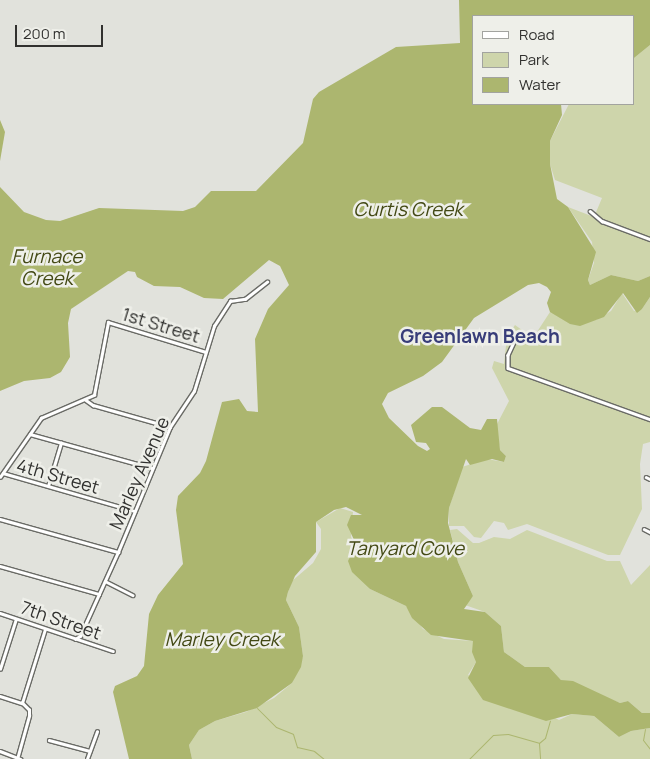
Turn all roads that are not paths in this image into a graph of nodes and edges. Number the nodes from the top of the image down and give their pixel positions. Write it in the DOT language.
graph roads {
  1 [pos="590,211"];
  2 [pos="650,239"];
  3 [pos="267,282"];
  4 [pos="516,338"];
  5 [pos="206,352"];
  6 [pos="86,400"];
  7 [pos="650,419"];
  8 [pos="170,427"];
  9 [pos="30,434"];
  10 [pos="61,443"];
  11 [pos="152,468"];
  12 [pos="2,473"];
  13 [pos="0,477"];
  14 [pos="646,477"];
  15 [pos="650,479"];
  16 [pos="48,486"];
  17 [pos="135,511"];
  18 [pos="0,520"];
  19 [pos="644,529"];
  20 [pos="650,532"];
  21 [pos="118,552"];
  22 [pos="0,566"];
  23 [pos="105,581"];
  24 [pos="99,594"];
  25 [pos="133,595"];
  26 [pos="0,613"];
  27 [pos="16,618"];
  28 [pos="45,629"];
  29 [pos="75,639"];
  30 [pos="113,651"];
  31 [pos="0,669"];
  32 [pos="0,696"];
  33 [pos="22,703"];
  34 [pos="97,732"];
  35 [pos="49,740"];
  36 [pos="0,751"];
  37 [pos="90,751"];
  38 [pos="17,758"];
  39 [pos="21,759"];
  40 [pos="87,759"];
  1 -- 2 [label="street"];
  3 -- 5 [label="street, Marley Avenue"];
  4 -- 7 [label="street"];
  5 -- 6 [label="street, 1st Street"];
  5 -- 8 [label="street, Marley Avenue"];
  6 -- 8 [label="street"];
  6 -- 9 [label="street"];
  8 -- 11 [label="street, Marley Avenue"];
  9 -- 10 [label="street"];
  9 -- 12 [label="street"];
  10 -- 11 [label="street"];
  10 -- 16 [label="street"];
  11 -- 17 [label="street, Marley Avenue"];
  12 -- 13 [label="street"];
  12 -- 16 [label="street, 4th Street"];
  14 -- 15 [label="street"];
  16 -- 17 [label="street, 4th Street"];
  17 -- 21 [label="street, Marley Avenue"];
  18 -- 21 [label="street"];
  19 -- 20 [label="street"];
  21 -- 23 [label="street, Marley Avenue"];
  22 -- 24 [label="street"];
  23 -- 24 [label="street, Marley Avenue"];
  23 -- 25 [label="street"];
  24 -- 29 [label="street, Marley Avenue"];
  26 -- 27 [label="street, 7th Street"];
  27 -- 28 [label="street, 7th Street"];
  27 -- 31 [label="street"];
  28 -- 29 [label="street, 7th Street"];
  28 -- 33 [label="street"];
  29 -- 30 [label="street, 7th Street"];
  32 -- 33 [label="street"];
  33 -- 38 [label="street"];
  34 -- 37 [label="street"];
  35 -- 37 [label="street"];
  36 -- 38 [label="street"];
  37 -- 40 [label="street"];
  38 -- 39 [label="street"];
}
